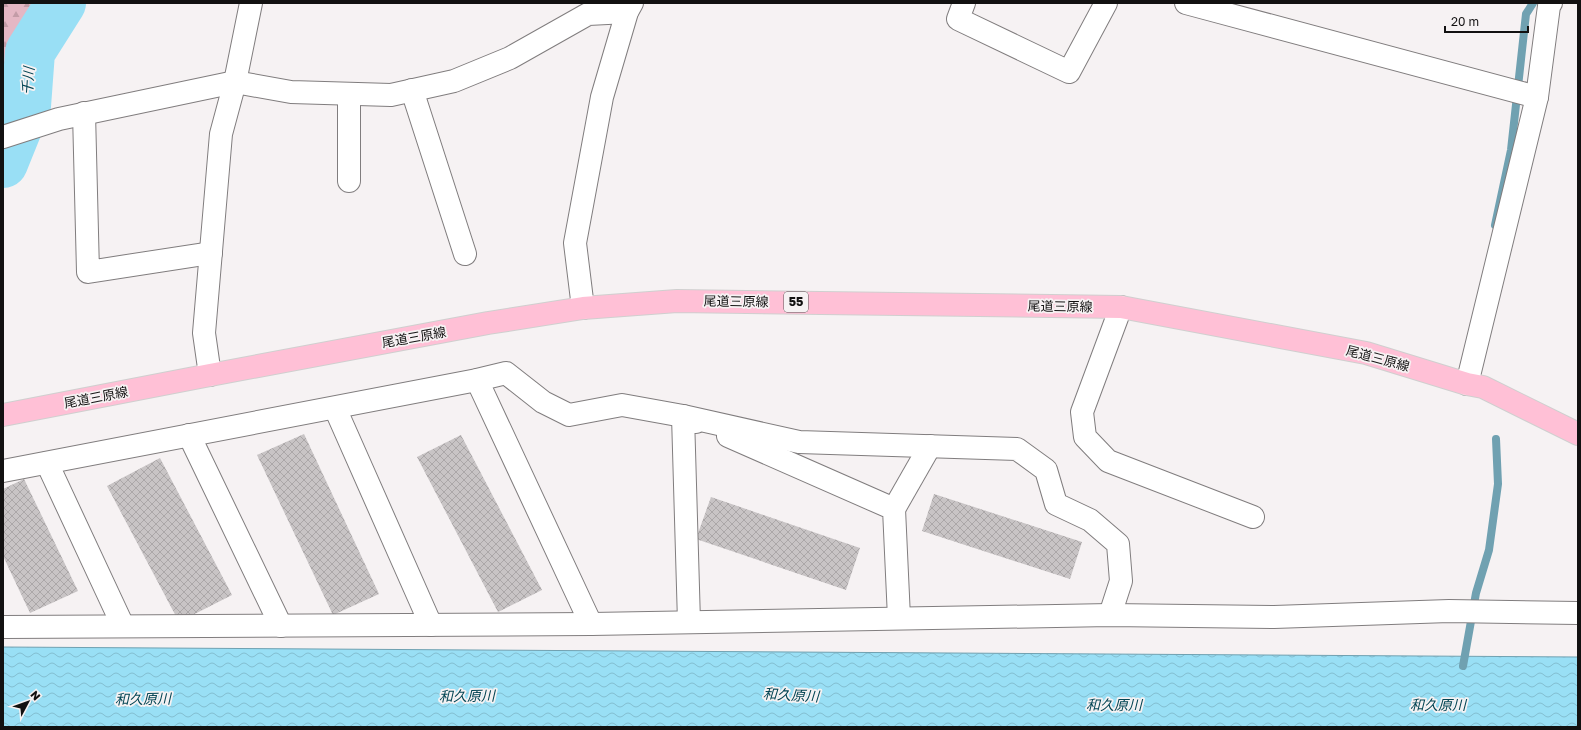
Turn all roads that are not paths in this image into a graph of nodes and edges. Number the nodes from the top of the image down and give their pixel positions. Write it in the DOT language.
graph roads {
  1 [pos="250,3"];
  2 [pos="964,3"];
  3 [pos="1106,3"];
  4 [pos="1186,3"];
  5 [pos="1551,3"];
  6 [pos="629,7"];
  7 [pos="235,82"];
  8 [pos="412,90"];
  9 [pos="349,94"];
  10 [pos="1537,97"];
  11 [pos="84,113"];
  12 [pos="3,137"];
  13 [pos="349,181"];
  14 [pos="211,253"];
  15 [pos="465,254"];
  16 [pos="1121,307"];
  17 [pos="583,308"];
  18 [pos="210,375"];
  19 [pos="477,380"];
  20 [pos="1468,384"];
  21 [pos="335,408"];
  22 [pos="3,415"];
  23 [pos="683,416"];
  24 [pos="1578,434"];
  25 [pos="189,435"];
  26 [pos="930,446"];
  27 [pos="46,463"];
  28 [pos="3,471"];
  29 [pos="894,509"];
  30 [pos="1253,517"];
  31 [pos="1578,613"];
  32 [pos="1110,615"];
  33 [pos="899,618"];
  34 [pos="689,622"];
  35 [pos="591,624"];
  36 [pos="431,625"];
  37 [pos="123,626"];
  38 [pos="281,626"];
  39 [pos="3,627"];
  1 -- 7 [label="street"];
  2 -- 3 [label="street"];
  4 -- 10 [label="street"];
  5 -- 10 [label="street"];
  6 -- 8 [label="street"];
  6 -- 17 [label="street"];
  7 -- 9 [label="street"];
  7 -- 11 [label="street"];
  7 -- 14 [label="street"];
  8 -- 9 [label="street"];
  8 -- 15 [label="street"];
  9 -- 13 [label="street"];
  10 -- 20 [label="street"];
  11 -- 12 [label="street"];
  11 -- 14 [label="street"];
  14 -- 18 [label="street"];
  16 -- 17 [label="main road, 尾道三原線 / 55"];
  16 -- 20 [label="main road, 尾道三原線 / 55"];
  16 -- 30 [label="street"];
  17 -- 18 [label="main road, 尾道三原線 / 55"];
  18 -- 22 [label="main road, 尾道三原線 / 55"];
  19 -- 21 [label="street"];
  19 -- 23 [label="street"];
  19 -- 35 [label="street"];
  20 -- 24 [label="main road, 尾道三原線 / 55"];
  21 -- 25 [label="street"];
  21 -- 36 [label="street"];
  23 -- 26 [label="street"];
  23 -- 29 [label="street"];
  23 -- 34 [label="street"];
  25 -- 27 [label="street"];
  25 -- 38 [label="street"];
  26 -- 29 [label="street"];
  26 -- 32 [label="street"];
  27 -- 28 [label="street"];
  27 -- 37 [label="street"];
  29 -- 33 [label="street"];
  31 -- 32 [label="street"];
  32 -- 33 [label="street"];
  33 -- 34 [label="street"];
  34 -- 35 [label="street"];
  35 -- 36 [label="street"];
  36 -- 38 [label="street"];
  37 -- 38 [label="street"];
  37 -- 39 [label="street"];
}
